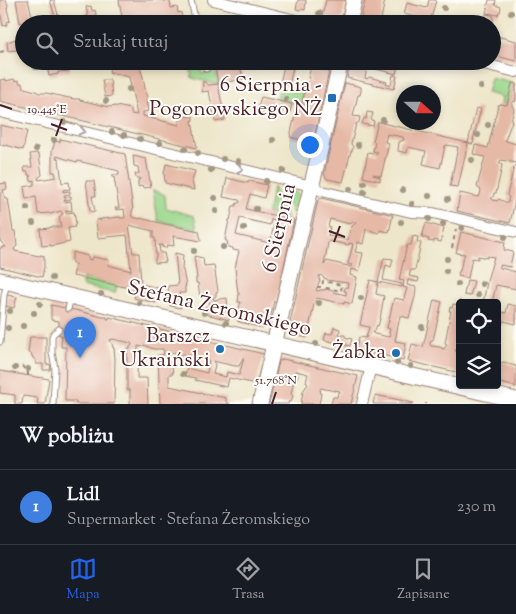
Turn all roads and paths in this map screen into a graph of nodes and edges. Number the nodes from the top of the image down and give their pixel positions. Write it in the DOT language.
graph roads {
  1 [pos="191,0"];
  2 [pos="213,0"];
  3 [pos="354,0"];
  4 [pos="194,15"];
  5 [pos="275,15"];
  6 [pos="351,15"];
  7 [pos="6,51"];
  8 [pos="0,52"];
  9 [pos="501,68"];
  10 [pos="339,70"];
  11 [pos="516,72"];
  12 [pos="0,112"];
  13 [pos="312,186"];
  14 [pos="456,229"];
  15 [pos="516,232"];
  16 [pos="452,248"];
  17 [pos="3,281"];
  18 [pos="322,287"];
  19 [pos="317,288"];
  20 [pos="240,309"];
  21 [pos="239,322"];
  22 [pos="59,329"];
  23 [pos="0,342"];
  24 [pos="274,344"];
  25 [pos="22,366"];
  26 [pos="371,366"];
  27 [pos="28,376"];
  28 [pos="516,400"];
  29 [pos="53,404"];
  30 [pos="260,404"];
  31 [pos="362,404"];
  1 -- 4 [label="lane"];
  2 -- 5 [label="street"];
  3 -- 6 [label="street"];
  7 -- 8 [label="path"];
  9 -- 11 [label="street"];
  10 -- 13 [label="street, 6 Sierpnia"];
  12 -- 13 [label="street, one-way"];
  13 -- 15 [label="street"];
  13 -- 24 [label="street, 6 Sierpnia"];
  14 -- 16 [label="path"];
  17 -- 23 [label="lane"];
  17 -- 24 [label="street, Stefana Żeromskiego"];
  18 -- 18 [label="path"];
  18 -- 19 [label="path"];
  20 -- 21 [label="path"];
  22 -- 29 [label="lane"];
  24 -- 26 [label="street, Stefana Żeromskiego"];
  24 -- 30 [label="street, 6 Sierpnia"];
  25 -- 27 [label="path"];
  26 -- 28 [label="street, Stefana Żeromskiego"];
  26 -- 31 [label="street"];
}
